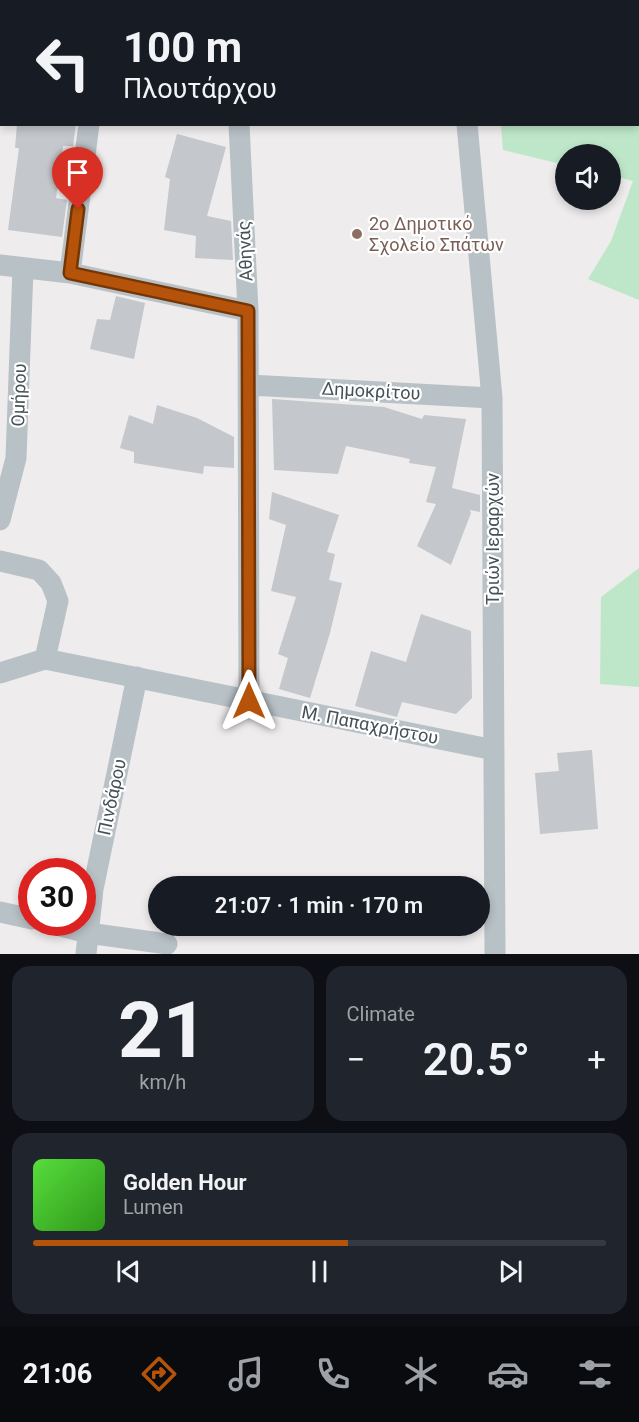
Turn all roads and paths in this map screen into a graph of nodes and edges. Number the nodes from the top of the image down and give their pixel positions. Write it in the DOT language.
graph roads {
  1 [pos="89,126"];
  2 [pos="239,126"];
  3 [pos="467,126"];
  4 [pos="0,265"];
  5 [pos="23,268"];
  6 [pos="70,273"];
  7 [pos="248,311"];
  8 [pos="249,385"];
  9 [pos="492,398"];
  10 [pos="0,520"];
  11 [pos="0,561"];
  12 [pos="45,659"];
  13 [pos="0,673"];
  14 [pos="137,677"];
  15 [pos="249,701"];
  16 [pos="494,750"];
  17 [pos="0,912"];
  18 [pos="18,916"];
  19 [pos="72,936"];
  20 [pos="87,944"];
  21 [pos="167,944"];
  22 [pos="495,954"];
  1 -- 6 [label="street"];
  2 -- 7 [label="street, Αθηνάς"];
  3 -- 9 [label="street, Τριών Ιεραρχών"];
  4 -- 5 [label="street"];
  5 -- 6 [label="street"];
  5 -- 10 [label="street, Ομήρου"];
  6 -- 7 [label="street"];
  7 -- 8 [label="street, Αθηνάς"];
  8 -- 9 [label="street, Δημοκρίτου"];
  8 -- 15 [label="street, Αθηνάς"];
  9 -- 16 [label="street, Τριών Ιεραρχών"];
  11 -- 12 [label="street"];
  12 -- 13 [label="street, Μ. Παπαχρήστου"];
  12 -- 14 [label="street, Μ. Παπαχρήστου"];
  14 -- 15 [label="street, Μ. Παπαχρήστου"];
  14 -- 20 [label="street, Πινδάρου"];
  15 -- 16 [label="street, Μ. Παπαχρήστου"];
  16 -- 22 [label="street, Τριών Ιεραρχών"];
  17 -- 18 [label="street"];
  19 -- 20 [label="street"];
  20 -- 21 [label="street"];
}
